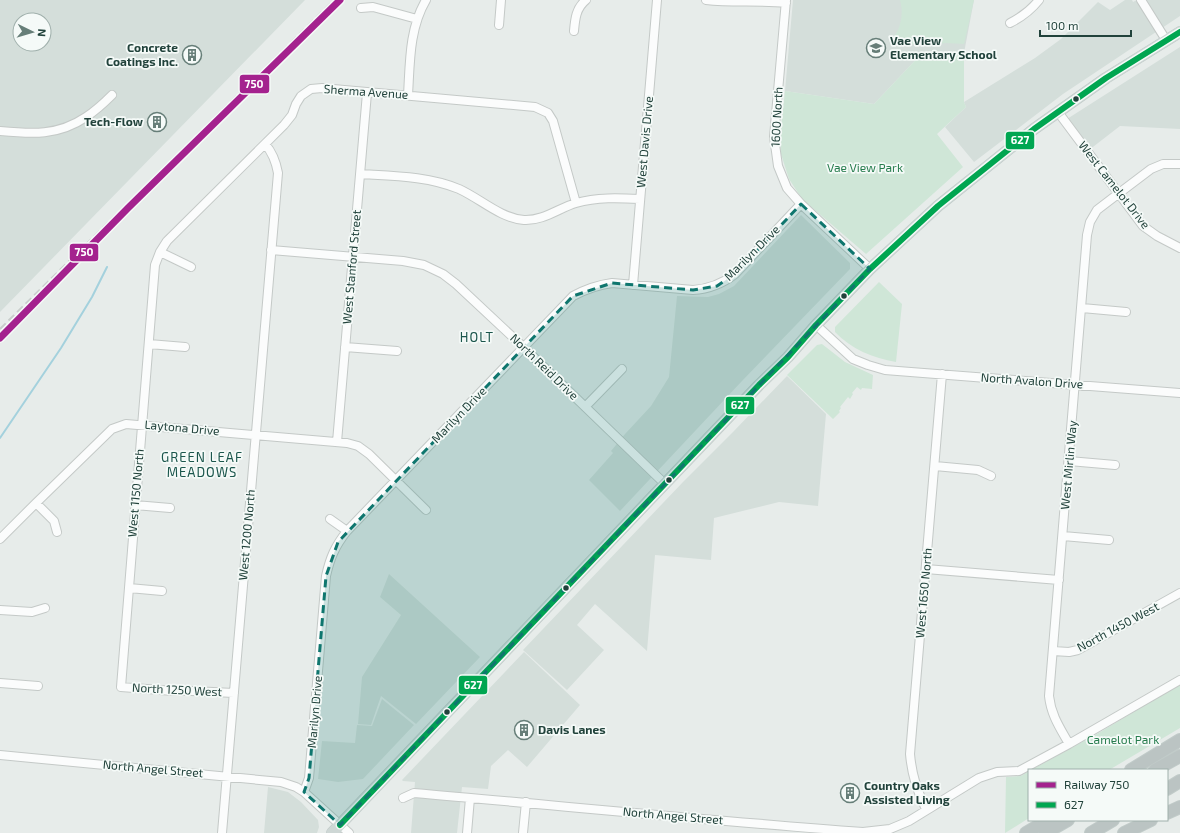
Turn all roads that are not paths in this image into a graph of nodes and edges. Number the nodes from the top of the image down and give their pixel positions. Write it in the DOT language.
graph roads {
  1 [pos="426,0"];
  2 [pos="501,0"];
  3 [pos="586,0"];
  4 [pos="658,0"];
  5 [pos="706,0"];
  6 [pos="1040,0"];
  7 [pos="1142,0"];
  8 [pos="786,1"];
  9 [pos="361,8"];
  10 [pos="417,19"];
  11 [pos="1010,23"];
  12 [pos="499,25"];
  13 [pos="574,31"];
  14 [pos="1180,32"];
  15 [pos="1166,40"];
  16 [pos="367,93"];
  17 [pos="112,96"];
  18 [pos="408,96"];
  19 [pos="1058,112"];
  20 [pos="0,131"];
  21 [pos="265,144"];
  22 [pos="1180,164"];
  23 [pos="360,174"];
  24 [pos="1118,193"];
  25 [pos="640,200"];
  26 [pos="576,203"];
  27 [pos="801,204"];
  28 [pos="1180,248"];
  29 [pos="271,250"];
  30 [pos="160,252"];
  31 [pos="354,257"];
  32 [pos="191,267"];
  33 [pos="870,269"];
  34 [pos="633,285"];
  35 [pos="1082,308"];
  36 [pos="1126,312"];
  37 [pos="816,325"];
  38 [pos="149,344"];
  39 [pos="185,347"];
  40 [pos="345,347"];
  41 [pos="523,347"];
  42 [pos="397,351"];
  43 [pos="622,369"];
  44 [pos="942,374"];
  45 [pos="1076,384"];
  46 [pos="1180,393"];
  47 [pos="585,407"];
  48 [pos="142,424"];
  49 [pos="256,434"];
  50 [pos="337,442"];
  51 [pos="1069,461"];
  52 [pos="1115,464"];
  53 [pos="935,466"];
  54 [pos="991,476"];
  55 [pos="396,480"];
  56 [pos="665,484"];
  57 [pos="36,503"];
  58 [pos="135,505"];
  59 [pos="170,508"];
  60 [pos="426,510"];
  61 [pos="330,519"];
  62 [pos="56,532"];
  63 [pos="347,532"];
  64 [pos="1063,536"];
  65 [pos="0,539"];
  66 [pos="1110,540"];
  67 [pos="926,569"];
  68 [pos="1059,580"];
  69 [pos="129,588"];
  70 [pos="162,591"];
  71 [pos="1180,593"];
  72 [pos="45,608"];
  73 [pos="0,610"];
  74 [pos="1053,651"];
  75 [pos="1180,680"];
  76 [pos="0,683"];
  77 [pos="38,686"];
  78 [pos="121,686"];
  79 [pos="234,693"];
  80 [pos="1180,740"];
  81 [pos="1070,744"];
  82 [pos="0,756"];
  83 [pos="1180,756"];
  84 [pos="1133,769"];
  85 [pos="1157,769"];
  86 [pos="227,776"];
  87 [pos="1180,781"];
  88 [pos="1168,788"];
  89 [pos="304,792"];
  90 [pos="403,798"];
  91 [pos="470,798"];
  92 [pos="526,802"];
  93 [pos="1180,807"];
  94 [pos="926,810"];
  95 [pos="1168,813"];
  96 [pos="1046,821"];
  97 [pos="1066,821"];
  98 [pos="1111,821"];
  99 [pos="1150,821"];
  100 [pos="340,824"];
  101 [pos="770,829"];
  102 [pos="222,833"];
  103 [pos="332,833"];
  104 [pos="349,833"];
  105 [pos="467,833"];
  106 [pos="524,833"];
  107 [pos="1026,833"];
  108 [pos="1045,833"];
  109 [pos="1091,833"];
  110 [pos="1124,833"];
  1 -- 10 [label="street"];
  2 -- 12 [label="street"];
  3 -- 13 [label="street"];
  4 -- 25 [label="street, West Davis Drive"];
  5 -- 8 [label="street"];
  6 -- 11 [label="street"];
  7 -- 15 [label="street"];
  8 -- 27 [label="street, 1600 North"];
  9 -- 10 [label="street"];
  10 -- 18 [label="street"];
  14 -- 15 [label="main road"];
  15 -- 19 [label="main road"];
  16 -- 18 [label="street, Sherma Avenue"];
  16 -- 21 [label="street, Sherma Avenue"];
  16 -- 23 [label="street, West Stanford Street"];
  17 -- 20 [label="street"];
  18 -- 26 [label="street, Sherma Avenue"];
  19 -- 24 [label="street, West Camelot Drive"];
  19 -- 33 [label="main road"];
  21 -- 29 [label="street, West 1200 North"];
  21 -- 30 [label="street, Sherma Avenue"];
  22 -- 24 [label="street, West Mirlin Way"];
  23 -- 26 [label="street"];
  23 -- 31 [label="street, West Stanford Street"];
  24 -- 28 [label="street, West Camelot Drive"];
  24 -- 35 [label="street, West Mirlin Way"];
  25 -- 26 [label="street"];
  25 -- 34 [label="street, West Davis Drive"];
  27 -- 33 [label="street, 1600 North"];
  27 -- 34 [label="street, Marilyn Drive"];
  29 -- 31 [label="street, North Reid Drive"];
  29 -- 49 [label="street, West 1200 North"];
  30 -- 32 [label="street"];
  30 -- 38 [label="street, West 1150 North"];
  31 -- 40 [label="street, West Stanford Street"];
  31 -- 41 [label="street, North Reid Drive"];
  33 -- 37 [label="main road"];
  34 -- 41 [label="street, Marilyn Drive"];
  35 -- 36 [label="street"];
  35 -- 45 [label="street, West Mirlin Way"];
  37 -- 44 [label="street, North Avalon Drive"];
  37 -- 56 [label="main road"];
  38 -- 39 [label="street"];
  38 -- 48 [label="street, West 1150 North"];
  40 -- 42 [label="street"];
  40 -- 50 [label="street, West Stanford Street"];
  41 -- 47 [label="street, North Reid Drive"];
  41 -- 55 [label="street, Marilyn Drive"];
  43 -- 47 [label="street"];
  44 -- 45 [label="street, North Avalon Drive"];
  44 -- 53 [label="street, West 1650 North"];
  45 -- 46 [label="street, North Avalon Drive"];
  45 -- 51 [label="street, West Mirlin Way"];
  47 -- 56 [label="street, North Reid Drive"];
  48 -- 49 [label="street, Laytona Drive"];
  48 -- 57 [label="street, Laytona Drive"];
  48 -- 58 [label="street, West 1150 North"];
  49 -- 50 [label="street, Laytona Drive"];
  49 -- 79 [label="street, West 1200 North"];
  50 -- 55 [label="street, Laytona Drive"];
  51 -- 52 [label="street"];
  51 -- 64 [label="street, West Mirlin Way"];
  53 -- 54 [label="street"];
  53 -- 67 [label="street, West 1650 North"];
  55 -- 60 [label="street, Laytona Drive"];
  55 -- 63 [label="street, Marilyn Drive"];
  56 -- 100 [label="main road"];
  57 -- 62 [label="street"];
  57 -- 65 [label="street, Laytona Drive"];
  58 -- 59 [label="street"];
  58 -- 69 [label="street, West 1150 North"];
  61 -- 63 [label="street"];
  63 -- 89 [label="street, Marilyn Drive"];
  64 -- 66 [label="street"];
  64 -- 68 [label="street, West Mirlin Way"];
  67 -- 68 [label="street"];
  67 -- 94 [label="street, West 1650 North"];
  68 -- 74 [label="street, West Mirlin Way"];
  69 -- 70 [label="street"];
  69 -- 78 [label="street, West 1150 North"];
  71 -- 74 [label="street, North 1450 West"];
  72 -- 73 [label="street"];
  74 -- 81 [label="street, West Mirlin Way"];
  75 -- 81 [label="street, North Angel Street"];
  76 -- 77 [label="street"];
  78 -- 79 [label="street, North 1250 West"];
  79 -- 86 [label="street, West 1200 North"];
  80 -- 84 [label="highway"];
  81 -- 94 [label="street, North Angel Street"];
  82 -- 86 [label="street, North Angel Street"];
  83 -- 85 [label="highway"];
  86 -- 89 [label="street, North Angel Street"];
  86 -- 102 [label="street, West 1200 North"];
  87 -- 88 [label="highway"];
  89 -- 100 [label="street, North Angel Street"];
  90 -- 91 [label="street, North Angel Street"];
  91 -- 92 [label="street, North Angel Street"];
  91 -- 105 [label="street"];
  92 -- 101 [label="street, North Angel Street"];
  92 -- 106 [label="street"];
  93 -- 95 [label="highway"];
  94 -- 101 [label="street, North Angel Street"];
  96 -- 107 [label="highway"];
  97 -- 108 [label="highway"];
  98 -- 109 [label="highway"];
  99 -- 110 [label="highway"];
  100 -- 103 [label="main road"];
  100 -- 104 [label="street, North Angel Street"];
}
